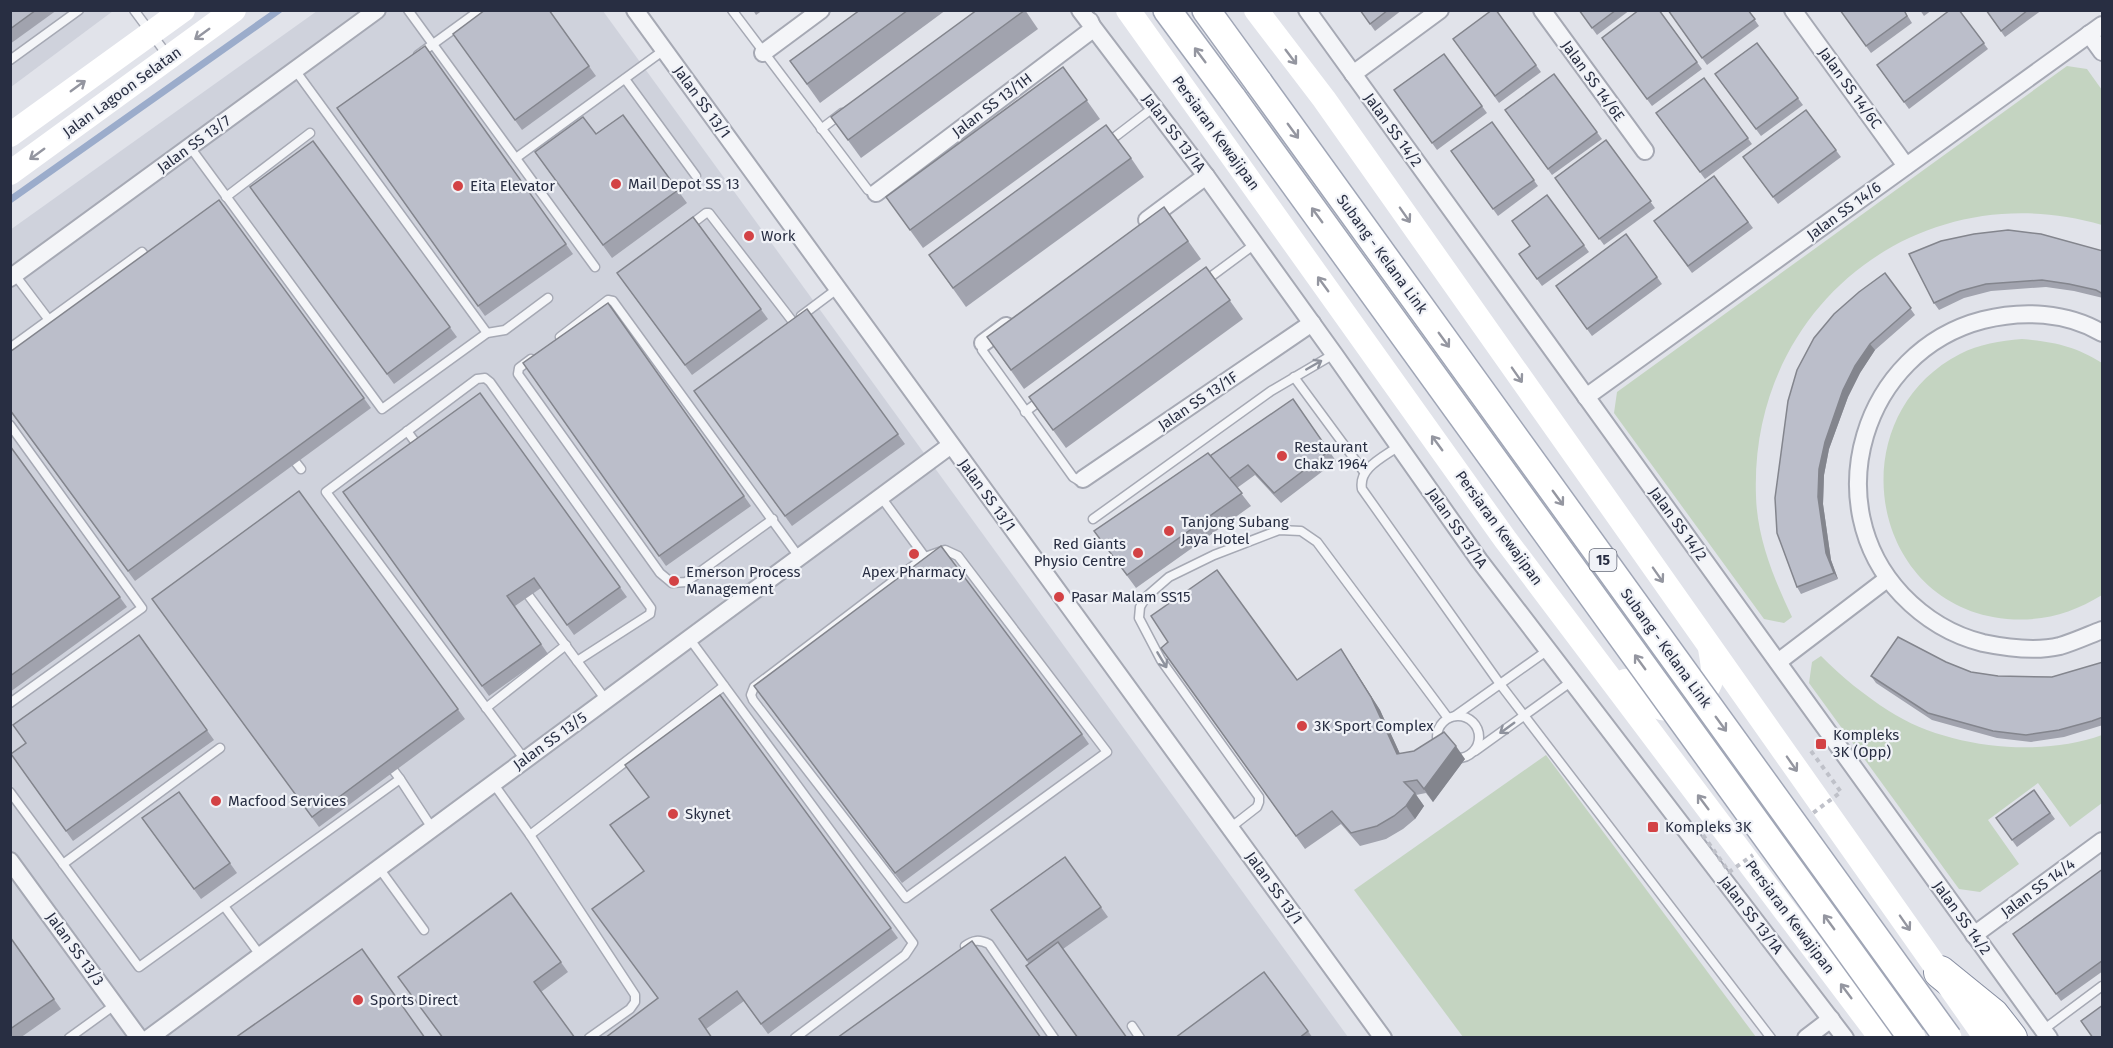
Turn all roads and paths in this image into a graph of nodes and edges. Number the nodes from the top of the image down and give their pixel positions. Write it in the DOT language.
graph roads {
  1 [pos="79,10"];
  2 [pos="134,10"];
  3 [pos="183,10"];
  4 [pos="234,10"];
  5 [pos="377,10"];
  6 [pos="408,10"];
  7 [pos="480,10"];
  8 [pos="635,10"];
  9 [pos="732,10"];
  10 [pos="821,10"];
  11 [pos="1080,10"];
  12 [pos="1087,10"];
  13 [pos="1128,10"];
  14 [pos="1167,10"];
  15 [pos="1206,10"];
  16 [pos="1256,10"];
  17 [pos="1307,10"];
  18 [pos="1440,10"];
  19 [pos="1542,10"];
  20 [pos="1793,10"];
  21 [pos="1093,29"];
  22 [pos="2096,29"];
  23 [pos="151,33"];
  24 [pos="433,44"];
  25 [pos="664,50"];
  26 [pos="2103,52"];
  27 [pos="763,53"];
  28 [pos="170,57"];
  29 [pos="414,58"];
  30 [pos="10,60"];
  31 [pos="295,70"];
  32 [pos="1353,74"];
  33 [pos="625,79"];
  34 [pos="1155,107"];
  35 [pos="849,108"];
  36 [pos="339,111"];
  37 [pos="330,118"];
  38 [pos="821,129"];
  39 [pos="12,132"];
  40 [pos="310,133"];
  41 [pos="190,147"];
  42 [pos="1099,148"];
  43 [pos="1645,151"];
  44 [pos="516,158"];
  45 [pos="1906,166"];
  46 [pos="11,172"];
  47 [pos="696,176"];
  48 [pos="1206,176"];
  49 [pos="876,193"];
  50 [pos="226,197"];
  51 [pos="1132,232"];
  52 [pos="680,233"];
  53 [pos="1256,244"];
  54 [pos="595,267"];
  55 [pos="156,271"];
  56 [pos="13,276"];
  57 [pos="1198,286"];
  58 [pos="837,289"];
  59 [pos="548,298"];
  60 [pos="1020,315"];
  61 [pos="49,320"];
  62 [pos="793,322"];
  63 [pos="1312,323"];
  64 [pos="784,328"];
  65 [pos="487,333"];
  66 [pos="2103,333"];
  67 [pos="555,341"];
  68 [pos="983,343"];
  69 [pos="10,348"];
  70 [pos="537,354"];
  71 [pos="1334,354"];
  72 [pos="1294,377"];
  73 [pos="695,392"];
  74 [pos="1586,397"];
  75 [pos="1045,398"];
  76 [pos="686,399"];
  77 [pos="1025,412"];
  78 [pos="10,425"];
  79 [pos="407,431"];
  80 [pos="951,445"];
  81 [pos="1399,446"];
  82 [pos="287,450"];
  83 [pos="428,459"];
  84 [pos="301,469"];
  85 [pos="1364,472"];
  86 [pos="1083,479"];
  87 [pos="881,497"];
  88 [pos="773,519"];
  89 [pos="1093,519"];
  90 [pos="799,557"];
  91 [pos="925,557"];
  92 [pos="1887,579"];
  93 [pos="518,580"];
  94 [pos="2103,630"];
  95 [pos="1574,631"];
  96 [pos="689,638"];
  97 [pos="566,645"];
  98 [pos="1710,648"];
  99 [pos="1548,650"];
  100 [pos="578,661"];
  101 [pos="1778,662"];
  102 [pos="1572,681"];
  103 [pos="1500,684"];
  104 [pos="724,686"];
  105 [pos="606,700"];
  106 [pos="10,703"];
  107 [pos="486,708"];
  108 [pos="1523,716"];
  109 [pos="1451,717"];
  110 [pos="220,748"];
  111 [pos="1473,753"];
  112 [pos="386,760"];
  113 [pos="525,760"];
  114 [pos="400,778"];
  115 [pos="493,783"];
  116 [pos="10,792"];
  117 [pos="432,828"];
  118 [pos="1230,828"];
  119 [pos="530,835"];
  120 [pos="2103,841"];
  121 [pos="11,864"];
  122 [pos="63,864"];
  123 [pos="379,868"];
  124 [pos="224,906"];
  125 [pos="424,930"];
  126 [pos="1974,935"];
  127 [pos="961,949"];
  128 [pos="260,956"];
  129 [pos="1940,972"];
  130 [pos="2103,986"];
  131 [pos="116,1004"];
  132 [pos="1831,1019"];
  133 [pos="1132,1026"];
  134 [pos="2046,1034"];
  135 [pos="69,1038"];
  136 [pos="139,1038"];
  137 [pos="149,1038"];
  138 [pos="589,1038"];
  139 [pos="795,1038"];
  140 [pos="1054,1038"];
  141 [pos="1140,1038"];
  142 [pos="1383,1038"];
  143 [pos="1771,1038"];
  144 [pos="1806,1038"];
  145 [pos="1845,1038"];
  146 [pos="1881,1038"];
  147 [pos="1912,1038"];
  148 [pos="1948,1038"];
  149 [pos="1986,1038"];
  150 [pos="2010,1038"];
  1 -- 30 [label="lane"];
  2 -- 23 [label="lane"];
  3 -- 23 [label="main road, Jalan Lagoon Selatan"];
  4 -- 28 [label="main road, Jalan Lagoon Selatan, one-way"];
  5 -- 31 [label="street, Jalan SS 13/7"];
  6 -- 24 [label="lane"];
  7 -- 24 [label="lane"];
  8 -- 25 [label="street, Jalan SS 13/1"];
  9 -- 27 [label="lane"];
  10 -- 27 [label="street"];
  11 -- 21 [label="street, Jalan SS 13/1A"];
  12 -- 21 [label="street"];
  95 -- 13 [label="main road, Persiaran Kewajipan, one-way"];
  147 -- 14 [label="main road, Subang - Kelana Link / 15, one-way, bridge"];
  15 -- 148 [label="main road, Subang - Kelana Link / 15, one-way, bridge"];
  16 -- 98 [label="main road, one-way"];
  17 -- 32 [label="street, Jalan SS 14/2"];
  18 -- 32 [label="street"];
  19 -- 43 [label="street, Jalan SS 14/6E"];
  20 -- 45 [label="street, Jalan SS 14/6C"];
  21 -- 34 [label="street, Jalan SS 13/1A"];
  21 -- 49 [label="street, Jalan SS 13/1H"];
  22 -- 26 [label="street"];
  22 -- 45 [label="street, Jalan SS 14/6"];
  23 -- 28 [label="lane"];
  39 -- 23 [label="main road, Jalan Lagoon Selatan, one-way"];
  24 -- 29 [label="lane"];
  24 -- 44 [label="lane"];
  25 -- 33 [label="lane"];
  25 -- 58 [label="street, Jalan SS 13/1"];
  27 -- 38 [label="lane"];
  28 -- 46 [label="main road, Jalan Lagoon Selatan, one-way"];
  31 -- 37 [label="lane"];
  31 -- 41 [label="street, Jalan SS 13/7"];
  32 -- 74 [label="street, Jalan SS 14/2"];
  33 -- 44 [label="lane"];
  33 -- 47 [label="lane"];
  34 -- 42 [label="lane"];
  34 -- 48 [label="street, Jalan SS 13/1A"];
  35 -- 38 [label="lane"];
  36 -- 37 [label="lane"];
  37 -- 65 [label="lane"];
  38 -- 49 [label="lane"];
  40 -- 50 [label="lane"];
  41 -- 50 [label="lane"];
  41 -- 56 [label="street, Jalan SS 13/7"];
  44 -- 54 [label="lane"];
  45 -- 74 [label="street, Jalan SS 14/6"];
  48 -- 51 [label="street"];
  48 -- 53 [label="street, Jalan SS 13/1A"];
  50 -- 65 [label="lane"];
  52 -- 62 [label="lane"];
  53 -- 57 [label="lane"];
  53 -- 63 [label="street, Jalan SS 13/1A"];
  55 -- 61 [label="lane"];
  56 -- 61 [label="lane"];
  58 -- 62 [label="lane"];
  58 -- 80 [label="street, Jalan SS 13/1"];
  59 -- 65 [label="lane"];
  60 -- 68 [label="street"];
  61 -- 69 [label="lane"];
  62 -- 64 [label="lane"];
  63 -- 71 [label="street, Jalan SS 13/1A"];
  63 -- 86 [label="street, Jalan SS 13/1F"];
  66 -- 92 [label="street"];
  67 -- 76 [label="lane"];
  68 -- 77 [label="lane"];
  70 -- 88 [label="lane"];
  72 -- 71 [label="lane, one-way"];
  71 -- 81 [label="street, Jalan SS 13/1A"];
  72 -- 85 [label="lane"];
  72 -- 89 [label="lane"];
  73 -- 76 [label="lane"];
  74 -- 101 [label="street, Jalan SS 14/2"];
  75 -- 77 [label="lane"];
  76 -- 88 [label="lane"];
  77 -- 86 [label="lane"];
  78 -- 106 [label="lane"];
  79 -- 83 [label="lane"];
  79 -- 100 [label="lane"];
  79 -- 107 [label="lane"];
  80 -- 87 [label="street, Jalan SS 13/5"];
  80 -- 118 [label="street, Jalan SS 13/1"];
  81 -- 85 [label="lane"];
  81 -- 99 [label="street, Jalan SS 13/1A"];
  82 -- 84 [label="lane"];
  85 -- 103 [label="lane"];
  87 -- 90 [label="street, Jalan SS 13/5"];
  87 -- 91 [label="lane"];
  88 -- 90 [label="lane"];
  90 -- 96 [label="street, Jalan SS 13/5"];
  91 -- 91 [label="lane"];
  92 -- 94 [label="street"];
  92 -- 101 [label="street"];
  93 -- 97 [label="lane"];
  95 -- 98 [label="main road"];
  146 -- 95 [label="main road, Persiaran Kewajipan, one-way"];
  96 -- 104 [label="lane"];
  96 -- 105 [label="street, Jalan SS 13/5"];
  97 -- 100 [label="lane"];
  97 -- 107 [label="lane"];
  98 -- 129 [label="main road, one-way"];
  99 -- 102 [label="street, Jalan SS 13/1A"];
  99 -- 103 [label="lane"];
  100 -- 105 [label="lane"];
  101 -- 126 [label="street, Jalan SS 14/2"];
  102 -- 108 [label="lane"];
  102 -- 132 [label="street, Jalan SS 13/1A"];
  103 -- 108 [label="lane"];
  103 -- 109 [label="lane"];
  104 -- 119 [label="lane"];
  104 -- 139 [label="lane"];
  105 -- 113 [label="street, Jalan SS 13/5"];
  107 -- 113 [label="lane"];
  108 -- 111 [label="lane, one-way"];
  108 -- 143 [label="lane"];
  109 -- 111 [label="lane"];
  109 -- 111 [label="lane"];
  109 -- 118 [label="lane, one-way"];
  110 -- 122 [label="lane"];
  112 -- 114 [label="lane"];
  113 -- 115 [label="street, Jalan SS 13/5"];
  114 -- 117 [label="lane"];
  114 -- 124 [label="lane"];
  115 -- 117 [label="street, Jalan SS 13/5"];
  115 -- 119 [label="lane"];
  116 -- 122 [label="lane"];
  117 -- 123 [label="street, Jalan SS 13/5"];
  118 -- 142 [label="street, Jalan SS 13/1"];
  119 -- 138 [label="lane"];
  120 -- 126 [label="street, Jalan SS 14/4"];
  121 -- 131 [label="street, Jalan SS 13/3"];
  122 -- 124 [label="lane"];
  123 -- 125 [label="lane"];
  123 -- 128 [label="street, Jalan SS 13/5"];
  124 -- 128 [label="lane"];
  126 -- 134 [label="street, Jalan SS 14/2"];
  127 -- 140 [label="lane"];
  128 -- 137 [label="street, Jalan SS 13/5"];
  129 -- 149 [label="main road"];
  129 -- 150 [label="highway"];
  130 -- 134 [label="lane"];
  131 -- 135 [label="lane"];
  131 -- 136 [label="street, Jalan SS 13/3"];
  132 -- 144 [label="street"];
  132 -- 145 [label="street, Jalan SS 13/1A"];
  133 -- 141 [label="lane"];
}
